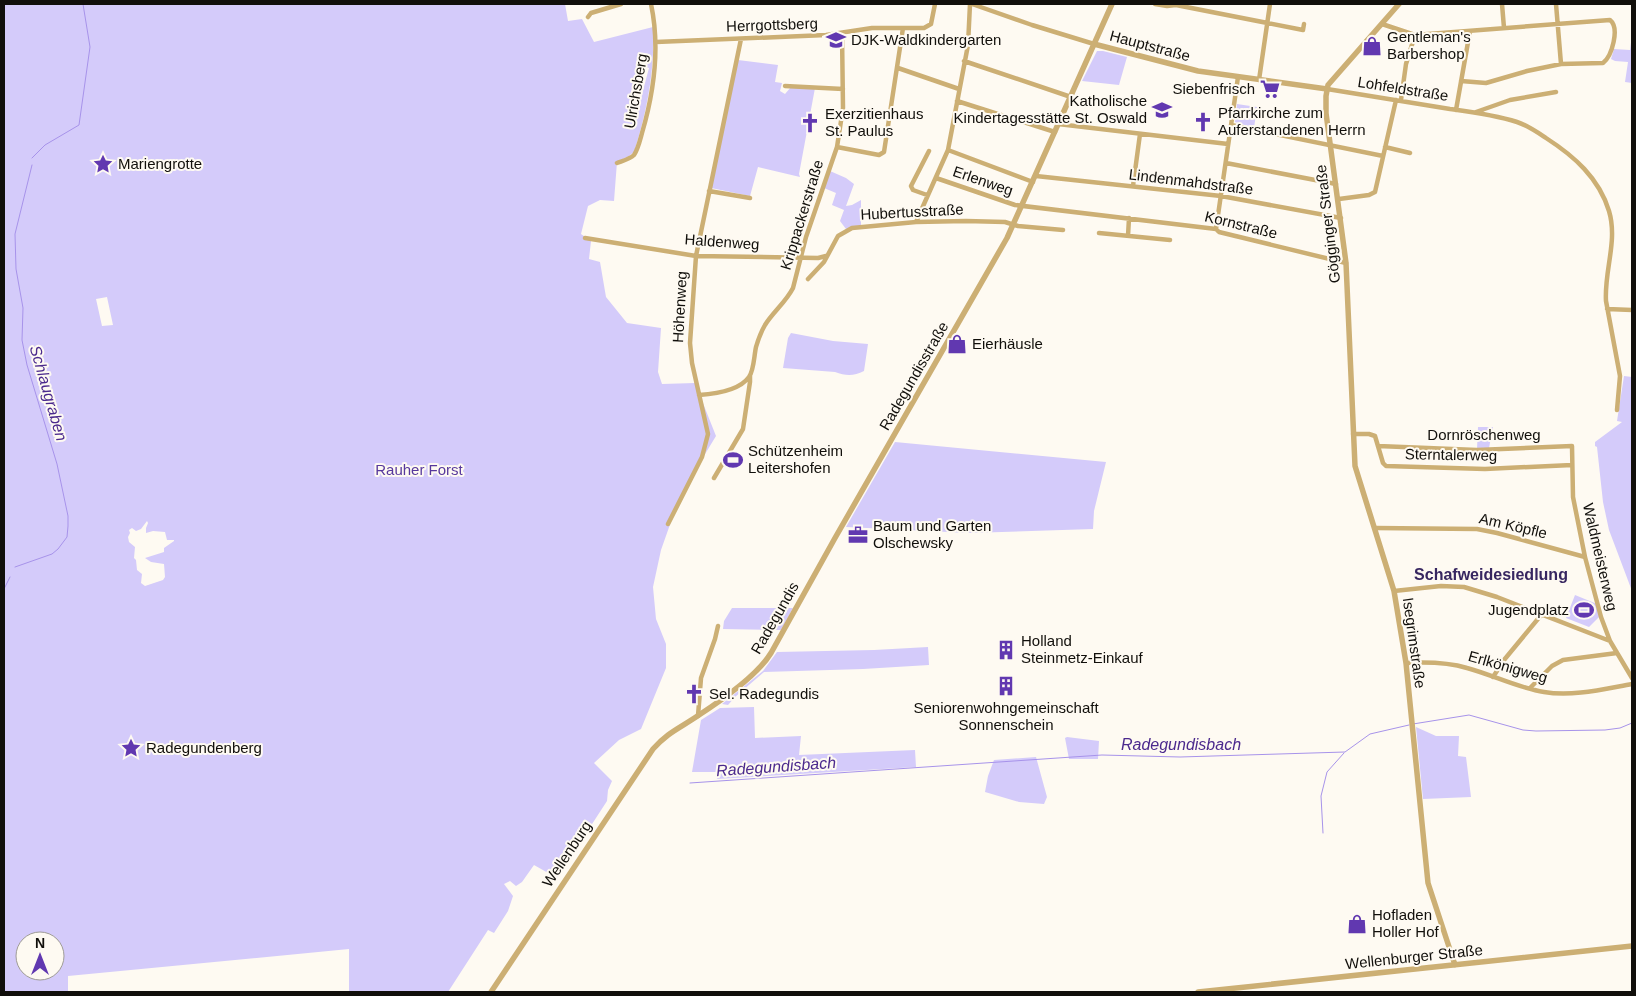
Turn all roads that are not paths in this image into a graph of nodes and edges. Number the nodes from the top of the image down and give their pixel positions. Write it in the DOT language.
graph roads {
  1 [pos="621,4"];
  2 [pos="935,4"];
  3 [pos="971,4"];
  4 [pos="1112,4"];
  5 [pos="1155,4"];
  6 [pos="1270,4"];
  7 [pos="1399,4"];
  8 [pos="1502,4"];
  9 [pos="1556,4"];
  10 [pos="650,5"];
  11 [pos="588,17"];
  12 [pos="1267,23"];
  13 [pos="1304,24"];
  14 [pos="1382,24"];
  15 [pos="1558,24"];
  16 [pos="903,28"];
  17 [pos="1504,28"];
  18 [pos="1470,31"];
  19 [pos="842,33"];
  20 [pos="1415,35"];
  21 [pos="741,39"];
  22 [pos="656,42"];
  23 [pos="1094,44"];
  24 [pos="964,60"];
  25 [pos="1561,64"];
  26 [pos="898,68"];
  27 [pos="1238,77"];
  28 [pos="1259,80"];
  29 [pos="1461,81"];
  30 [pos="785,86"];
  31 [pos="843,89"];
  32 [pos="959,89"];
  33 [pos="1326,89"];
  34 [pos="1556,92"];
  35 [pos="1070,97"];
  36 [pos="957,100"];
  37 [pos="1398,100"];
  38 [pos="1456,110"];
  39 [pos="1475,113"];
  40 [pos="1058,124"];
  41 [pos="1231,125"];
  42 [pos="1054,132"];
  43 [pos="1140,134"];
  44 [pos="1228,144"];
  45 [pos="1331,146"];
  46 [pos="837,147"];
  47 [pos="1385,148"];
  48 [pos="948,150"];
  49 [pos="929,151"];
  50 [pos="1410,153"];
  51 [pos="1383,156"];
  52 [pos="617,163"];
  53 [pos="1226,163"];
  54 [pos="936,178"];
  55 [pos="1034,179"];
  56 [pos="1336,184"];
  57 [pos="1133,186"];
  58 [pos="709,191"];
  59 [pos="927,195"];
  60 [pos="1221,196"];
  61 [pos="750,198"];
  62 [pos="1339,199"];
  63 [pos="1022,205"];
  64 [pos="1129,218"];
  65 [pos="1342,219"];
  66 [pos="916,222"];
  67 [pos="1013,224"];
  68 [pos="1216,229"];
  69 [pos="1063,230"];
  70 [pos="1099,233"];
  71 [pos="1128,236"];
  72 [pos="585,238"];
  73 [pos="1170,240"];
  74 [pos="828,255"];
  75 [pos="696,256"];
  76 [pos="800,258"];
  77 [pos="1346,263"];
  78 [pos="808,279"];
  79 [pos="1348,296"];
  80 [pos="1607,309"];
  81 [pos="1632,310"];
  82 [pos="750,376"];
  83 [pos="699,395"];
  84 [pos="1617,410"];
  85 [pos="1353,434"];
  86 [pos="1378,446"];
  87 [pos="1572,465"];
  88 [pos="714,478"];
  89 [pos="668,524"];
  90 [pos="1375,528"];
  91 [pos="835,538"];
  92 [pos="1585,557"];
  93 [pos="1394,591"];
  94 [pos="1542,614"];
  95 [pos="718,626"];
  96 [pos="1610,641"];
  97 [pos="1617,653"];
  98 [pos="1406,663"];
  99 [pos="1493,676"];
  100 [pos="1632,678"];
  101 [pos="1632,684"];
  102 [pos="1530,688"];
  103 [pos="698,716"];
  104 [pos="669,733"];
  105 [pos="1632,946"];
  106 [pos="1455,965"];
  107 [pos="490,992"];
  108 [pos="1198,992"];
  1 -- 11 [label="street"];
  2 -- 16 [label="street, Herrgottsberg"];
  3 -- 23 [label="street, Hauptstraße"];
  3 -- 24 [label="street"];
  4 -- 23 [label="street, Radegundisstraße"];
  5 -- 12 [label="street"];
  6 -- 12 [label="street"];
  7 -- 14 [label="street"];
  8 -- 17 [label="street"];
  9 -- 15 [label="street"];
  10 -- 22 [label="street"];
  12 -- 13 [label="street"];
  12 -- 28 [label="street"];
  14 -- 20 [label="street"];
  14 -- 33 [label="street"];
  15 -- 17 [label="street"];
  15 -- 25 [label="street"];
  15 -- 25 [label="street"];
  16 -- 19 [label="street, Herrgottsberg"];
  16 -- 26 [label="street"];
  17 -- 18 [label="street"];
  18 -- 20 [label="street"];
  18 -- 29 [label="street"];
  19 -- 21 [label="street, Herrgottsberg"];
  19 -- 31 [label="street, Krippackerstraße"];
  20 -- 37 [label="street"];
  21 -- 22 [label="street, Herrgottsberg"];
  21 -- 58 [label="street, Höhenweg"];
  22 -- 52 [label="street, Ulrichsberg"];
  23 -- 27 [label="street, Hauptstraße"];
  23 -- 35 [label="street, Radegundisstraße"];
  24 -- 32 [label="street"];
  24 -- 35 [label="street"];
  25 -- 29 [label="street"];
  26 -- 32 [label="street"];
  26 -- 46 [label="street"];
  27 -- 28 [label="street, Hauptstraße"];
  27 -- 41 [label="street"];
  28 -- 33 [label="street, Hauptstraße"];
  29 -- 38 [label="street"];
  30 -- 31 [label="street"];
  31 -- 46 [label="street, Krippackerstraße"];
  32 -- 36 [label="street"];
  33 -- 37 [label="street, Lohfeldstraße"];
  33 -- 45 [label="street, Gögginger Straße"];
  34 -- 39 [label="street, Lohfeldstraße"];
  35 -- 40 [label="street, Radegundisstraße"];
  36 -- 42 [label="street"];
  36 -- 48 [label="street"];
  37 -- 38 [label="street, Lohfeldstraße"];
  37 -- 47 [label="street"];
  38 -- 39 [label="street, Lohfeldstraße"];
  39 -- 80 [label="street, Lohfeldstraße"];
  40 -- 42 [label="street, Radegundisstraße"];
  40 -- 43 [label="street"];
  41 -- 44 [label="street"];
  41 -- 45 [label="street"];
  42 -- 55 [label="street, Radegundisstraße"];
  43 -- 44 [label="street"];
  43 -- 57 [label="street"];
  44 -- 53 [label="street"];
  45 -- 51 [label="street"];
  45 -- 56 [label="street, Gögginger Straße"];
  46 -- 76 [label="street, Krippackerstraße"];
  47 -- 50 [label="street"];
  47 -- 51 [label="street"];
  48 -- 54 [label="street"];
  48 -- 55 [label="street, Lindenmahdstraße"];
  49 -- 59 [label="street"];
  51 -- 62 [label="street"];
  53 -- 56 [label="street"];
  53 -- 60 [label="street"];
  54 -- 59 [label="street"];
  54 -- 63 [label="street, Erlenweg"];
  55 -- 57 [label="street, Lindenmahdstraße"];
  55 -- 63 [label="street, Radegundisstraße"];
  56 -- 62 [label="street, Gögginger Straße"];
  57 -- 60 [label="street, Lindenmahdstraße"];
  58 -- 61 [label="street"];
  58 -- 75 [label="street, Höhenweg"];
  59 -- 66 [label="street"];
  60 -- 65 [label="street, Lindenmahdstraße"];
  60 -- 68 [label="street"];
  62 -- 65 [label="street, Gögginger Straße"];
  63 -- 64 [label="street, Kornstraße"];
  63 -- 67 [label="street, Radegundisstraße"];
  64 -- 68 [label="street, Kornstraße"];
  64 -- 71 [label="street"];
  65 -- 77 [label="street, Gögginger Straße"];
  66 -- 67 [label="street, Hubertusstraße"];
  66 -- 74 [label="street, Hubertusstraße"];
  67 -- 69 [label="street"];
  67 -- 91 [label="street, Radegundisstraße"];
  68 -- 77 [label="street, Kornstraße"];
  70 -- 71 [label="street"];
  71 -- 73 [label="street"];
  72 -- 75 [label="street, Haldenweg"];
  74 -- 76 [label="street, Haldenweg"];
  74 -- 78 [label="street, Hubertusstraße"];
  75 -- 76 [label="street, Haldenweg"];
  75 -- 83 [label="street, Höhenweg"];
  76 -- 82 [label="street, Krippackerstraße"];
  77 -- 79 [label="street, Gögginger Straße"];
  79 -- 85 [label="street, Isegrimstraße"];
  80 -- 81 [label="street"];
  80 -- 84 [label="street, Lohfeldstraße"];
  82 -- 83 [label="street"];
  82 -- 88 [label="street"];
  83 -- 89 [label="street, Höhenweg"];
  85 -- 86 [label="street, Sterntalerweg"];
  85 -- 90 [label="street, Isegrimstraße"];
  86 -- 87 [label="street, Sterntalerweg"];
  86 -- 87 [label="street, Dornröschenweg"];
  87 -- 92 [label="street, Waldmeisterweg"];
  90 -- 92 [label="street, Am Köpfle"];
  90 -- 93 [label="street, Isegrimstraße"];
  91 -- 103 [label="street, Radegundis"];
  92 -- 96 [label="street, Waldmeisterweg"];
  93 -- 94 [label="street"];
  93 -- 98 [label="street, Isegrimstraße"];
  94 -- 96 [label="street"];
  94 -- 99 [label="street"];
  95 -- 103 [label="street"];
  96 -- 97 [label="street, Waldmeisterweg"];
  97 -- 100 [label="street, Waldmeisterweg"];
  97 -- 102 [label="street"];
  98 -- 99 [label="street, Erlkönigweg"];
  98 -- 106 [label="street, Isegrimstraße"];
  99 -- 102 [label="street, Erlkönigweg"];
  101 -- 102 [label="street, Erlkönigweg"];
  103 -- 104 [label="street, Radegundis"];
  104 -- 107 [label="street, Wellenburg"];
  105 -- 106 [label="street, Wellenburger Straße"];
  106 -- 108 [label="street, Wellenburger Straße"];
}
